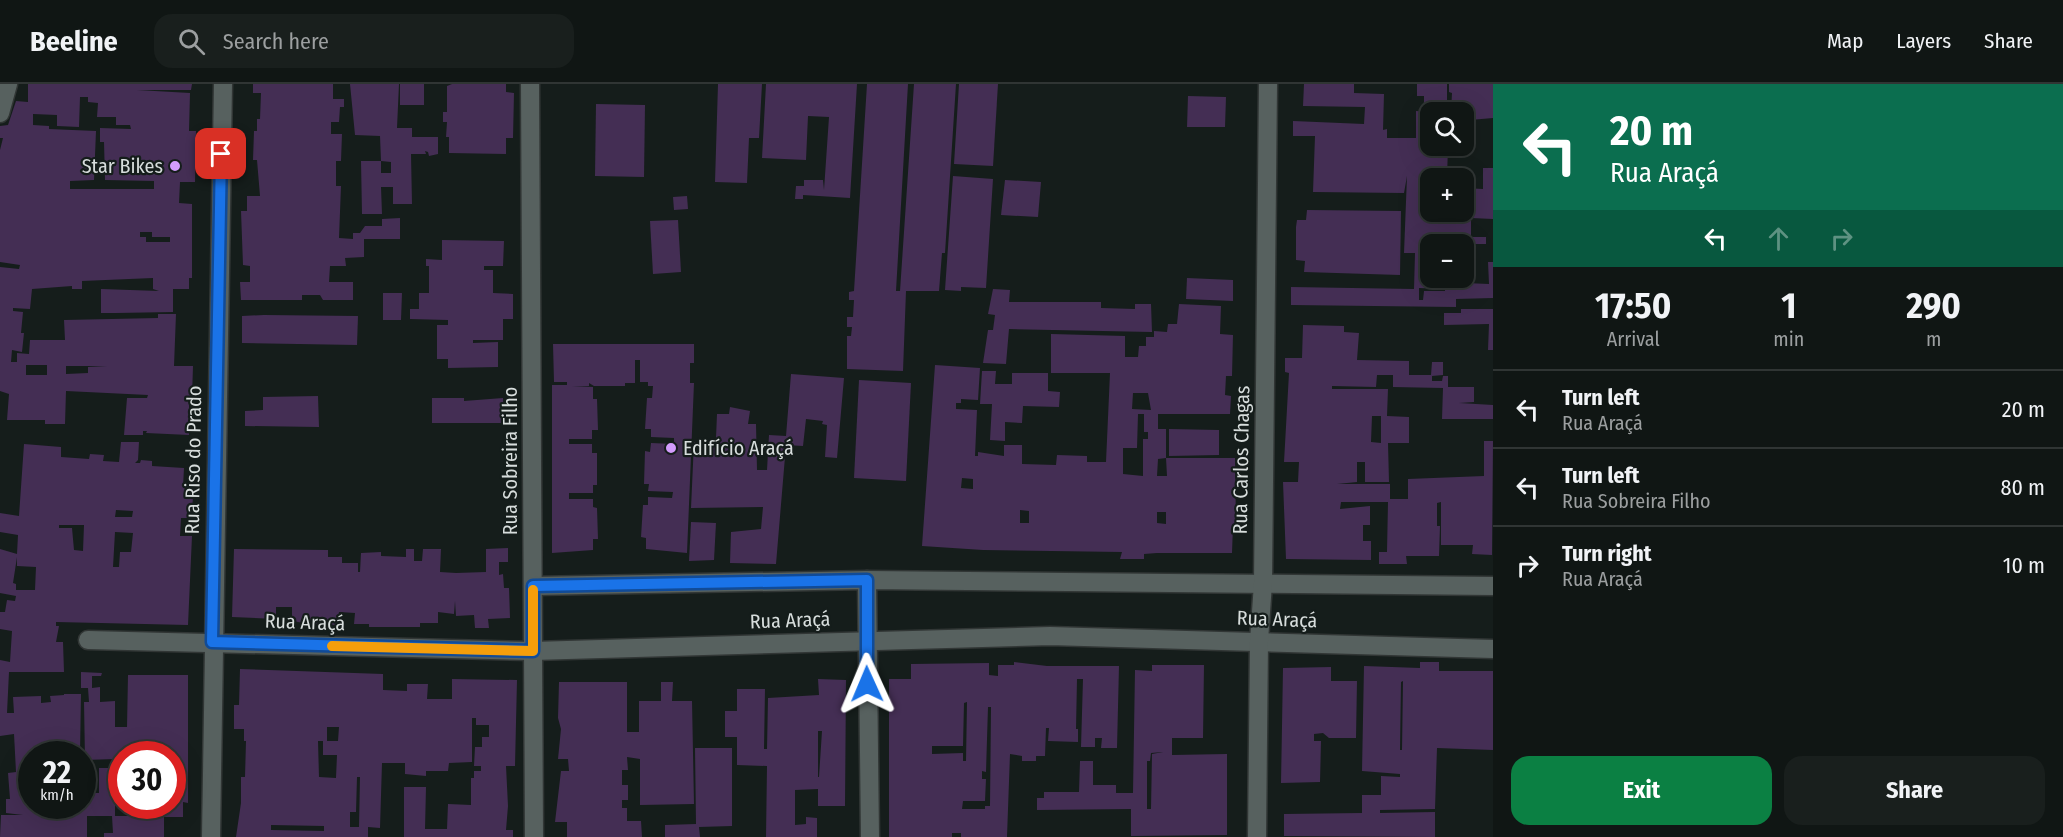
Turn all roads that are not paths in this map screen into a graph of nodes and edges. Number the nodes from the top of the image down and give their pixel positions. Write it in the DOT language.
graph roads {
  1 [pos="8,84"];
  2 [pos="223,84"];
  3 [pos="530,84"];
  4 [pos="1268,84"];
  5 [pos="0,113"];
  6 [pos="867,580"];
  7 [pos="1263,583"];
  8 [pos="533,586"];
  9 [pos="1493,586"];
  10 [pos="88,640"];
  11 [pos="1259,640"];
  12 [pos="867,641"];
  13 [pos="212,642"];
  14 [pos="1493,650"];
  15 [pos="533,651"];
  16 [pos="211,837"];
  17 [pos="534,837"];
  18 [pos="870,837"];
  19 [pos="1257,837"];
  1 -- 5 [label="street"];
  2 -- 13 [label="street, Rua Riso do Prado"];
  3 -- 8 [label="street, Rua Sobreira Filho"];
  4 -- 7 [label="street, Rua Carlos Chagas"];
  6 -- 7 [label="street, Rua Araçá"];
  6 -- 8 [label="street, Rua Araçá"];
  6 -- 12 [label="street"];
  7 -- 9 [label="street, Rua Araçá"];
  7 -- 11 [label="street, Rua Carlos Chagas"];
  8 -- 15 [label="street, Rua Sobreira Filho"];
  10 -- 13 [label="street, Rua Araçá"];
  11 -- 12 [label="street, Rua Araçá"];
  11 -- 14 [label="street, Rua Araçá"];
  11 -- 19 [label="street, Rua Carlos Chagas"];
  12 -- 15 [label="street, Rua Araçá"];
  12 -- 18 [label="street"];
  13 -- 15 [label="street, Rua Araçá"];
  13 -- 16 [label="street, Rua Riso do Prado"];
  15 -- 17 [label="street, Rua Sobreira Filho"];
}
